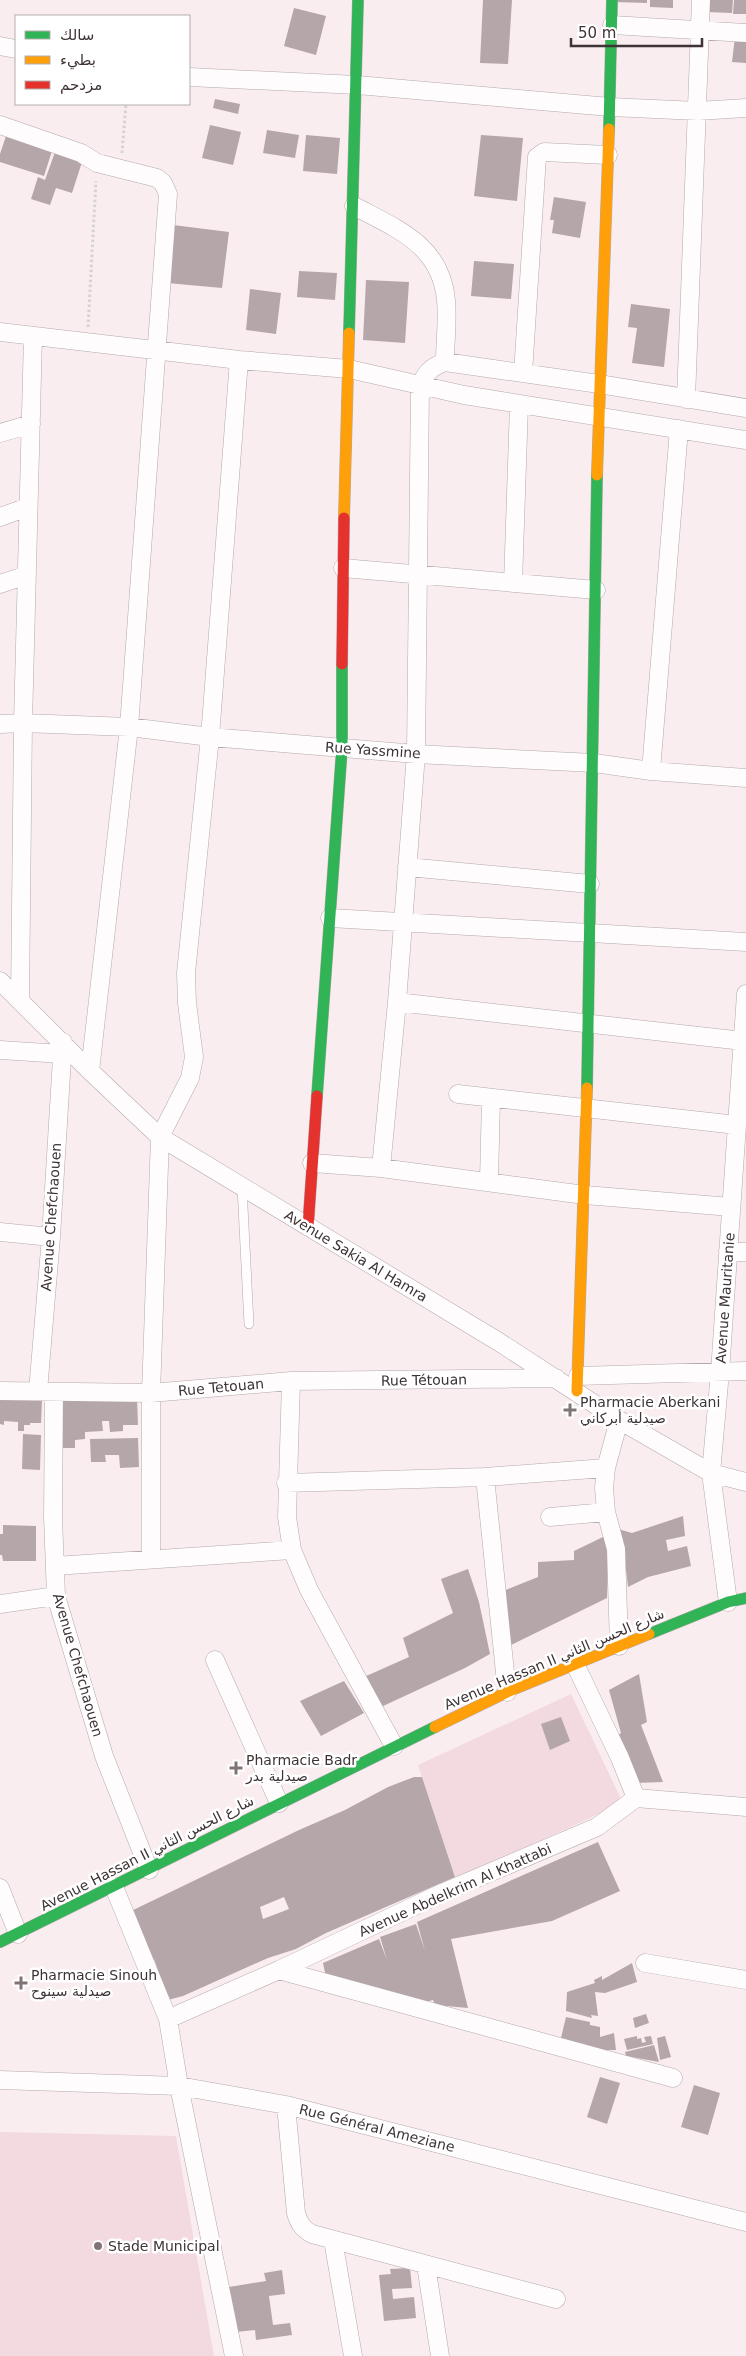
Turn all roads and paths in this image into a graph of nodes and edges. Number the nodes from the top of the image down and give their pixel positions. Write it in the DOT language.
graph roads {
  1 [pos="358,0"];
  2 [pos="612,0"];
  3 [pos="701,0"];
  4 [pos="612,25"];
  5 [pos="701,30"];
  6 [pos="746,33"];
  7 [pos="0,46"];
  8 [pos="15,49"];
  9 [pos="190,78"];
  10 [pos="357,85"];
  11 [pos="126,105"];
  12 [pos="610,107"];
  13 [pos="746,108"];
  14 [pos="698,111"];
  15 [pos="0,125"];
  16 [pos="608,155"];
  17 [pos="97,162"];
  18 [pos="121,167"];
  19 [pos="354,206"];
  20 [pos="0,332"];
  21 [pos="33,336"];
  22 [pos="88,344"];
  23 [pos="156,351"];
  24 [pos="238,360"];
  25 [pos="445,362"];
  26 [pos="349,369"];
  27 [pos="523,373"];
  28 [pos="599,384"];
  29 [pos="420,387"];
  30 [pos="686,399"];
  31 [pos="519,405"];
  32 [pos="746,408"];
  33 [pos="599,416"];
  34 [pos="30,424"];
  35 [pos="679,429"];
  36 [pos="0,433"];
  37 [pos="746,440"];
  38 [pos="28,507"];
  39 [pos="0,516"];
  40 [pos="344,568"];
  41 [pos="418,573"];
  42 [pos="27,575"];
  43 [pos="513,583"];
  44 [pos="0,584"];
  45 [pos="596,590"];
  46 [pos="23,723"];
  47 [pos="0,724"];
  48 [pos="129,727"];
  49 [pos="210,737"];
  50 [pos="342,748"];
  51 [pos="416,754"];
  52 [pos="594,764"];
  53 [pos="651,771"];
  54 [pos="746,778"];
  55 [pos="407,867"];
  56 [pos="590,884"];
  57 [pos="330,918"];
  58 [pos="403,923"];
  59 [pos="590,934"];
  60 [pos="746,942"];
  61 [pos="0,981"];
  62 [pos="746,994"];
  63 [pos="746,1000"];
  64 [pos="20,1001"];
  65 [pos="397,1002"];
  66 [pos="587,1023"];
  67 [pos="743,1041"];
  68 [pos="62,1048"];
  69 [pos="0,1050"];
  70 [pos="90,1071"];
  71 [pos="458,1094"];
  72 [pos="491,1098"];
  73 [pos="585,1109"];
  74 [pos="737,1125"];
  75 [pos="160,1137"];
  76 [pos="312,1163"];
  77 [pos="381,1168"];
  78 [pos="489,1181"];
  79 [pos="242,1187"];
  80 [pos="585,1195"];
  81 [pos="731,1207"];
  82 [pos="308,1227"];
  83 [pos="0,1232"];
  84 [pos="51,1237"];
  85 [pos="728,1251"];
  86 [pos="746,1252"];
  87 [pos="249,1324"];
  88 [pos="746,1371"];
  89 [pos="720,1372"];
  90 [pos="557,1378"];
  91 [pos="290,1381"];
  92 [pos="578,1383"];
  93 [pos="0,1391"];
  94 [pos="46,1392"];
  95 [pos="151,1393"];
  96 [pos="619,1420"];
  97 [pos="606,1468"];
  98 [pos="711,1473"];
  99 [pos="485,1477"];
  100 [pos="746,1482"];
  101 [pos="286,1483"];
  102 [pos="606,1512"];
  103 [pos="550,1517"];
  104 [pos="292,1550"];
  105 [pos="151,1559"];
  106 [pos="55,1566"];
  107 [pos="56,1596"];
  108 [pos="746,1598"];
  109 [pos="728,1602"];
  110 [pos="0,1604"];
  111 [pos="618,1646"];
  112 [pos="215,1660"];
  113 [pos="576,1664"];
  114 [pos="507,1692"];
  115 [pos="394,1746"];
  116 [pos="636,1798"];
  117 [pos="279,1803"];
  118 [pos="746,1808"];
  119 [pos="149,1870"];
  120 [pos="114,1887"];
  121 [pos="0,1888"];
  122 [pos="18,1934"];
  123 [pos="0,1942"];
  124 [pos="645,1963"];
  125 [pos="279,1970"];
  126 [pos="746,1980"];
  127 [pos="168,2019"];
  128 [pos="673,2078"];
  129 [pos="0,2080"];
  130 [pos="178,2086"];
  131 [pos="286,2104"];
  132 [pos="746,2222"];
  133 [pos="333,2240"];
  134 [pos="426,2265"];
  135 [pos="556,2299"];
  136 [pos="234,2356"];
  137 [pos="353,2356"];
  138 [pos="440,2356"];
  1 -- 10 [label="street"];
  2 -- 4 [label="street"];
  3 -- 5 [label="street"];
  4 -- 5 [label="street"];
  4 -- 12 [label="street"];
  5 -- 6 [label="street"];
  5 -- 14 [label="street"];
  7 -- 8 [label="street"];
  9 -- 10 [label="street"];
  10 -- 12 [label="street"];
  10 -- 19 [label="street"];
  11 -- 18 [label="path"];
  12 -- 14 [label="street"];
  12 -- 16 [label="street"];
  13 -- 14 [label="street"];
  14 -- 30 [label="street"];
  15 -- 17 [label="street"];
  16 -- 27 [label="street"];
  16 -- 28 [label="street"];
  17 -- 18 [label="street"];
  17 -- 22 [label="path"];
  18 -- 23 [label="street"];
  19 -- 25 [label="street"];
  19 -- 26 [label="street"];
  20 -- 21 [label="street"];
  21 -- 22 [label="street"];
  21 -- 34 [label="street"];
  22 -- 23 [label="street"];
  23 -- 24 [label="street"];
  23 -- 48 [label="street"];
  24 -- 26 [label="street"];
  24 -- 49 [label="street"];
  25 -- 27 [label="street"];
  25 -- 29 [label="street"];
  26 -- 29 [label="street"];
  26 -- 40 [label="street"];
  27 -- 28 [label="street"];
  28 -- 30 [label="street"];
  28 -- 33 [label="street"];
  29 -- 31 [label="street"];
  29 -- 41 [label="street"];
  30 -- 32 [label="street"];
  31 -- 33 [label="street"];
  31 -- 43 [label="street"];
  33 -- 35 [label="street"];
  33 -- 45 [label="street"];
  34 -- 36 [label="street"];
  34 -- 38 [label="street"];
  35 -- 37 [label="street"];
  35 -- 53 [label="street"];
  38 -- 39 [label="street"];
  38 -- 42 [label="street"];
  40 -- 41 [label="street"];
  40 -- 50 [label="street"];
  41 -- 43 [label="street"];
  41 -- 51 [label="street"];
  42 -- 44 [label="street"];
  42 -- 46 [label="street"];
  43 -- 45 [label="street"];
  45 -- 52 [label="street"];
  46 -- 47 [label="street, Rue Yassmine"];
  46 -- 48 [label="street, Rue Yassmine"];
  46 -- 64 [label="street"];
  48 -- 49 [label="street, Rue Yassmine"];
  48 -- 70 [label="street"];
  49 -- 50 [label="street, Rue Yassmine"];
  49 -- 75 [label="street"];
  50 -- 51 [label="street, Rue Yassmine"];
  50 -- 57 [label="street"];
  51 -- 52 [label="street, Rue Yassmine"];
  51 -- 55 [label="street"];
  52 -- 53 [label="street, Rue Yassmine"];
  52 -- 56 [label="street"];
  53 -- 54 [label="street, Rue Yassmine"];
  55 -- 56 [label="street"];
  55 -- 58 [label="street"];
  56 -- 59 [label="street"];
  57 -- 58 [label="street"];
  57 -- 76 [label="street"];
  58 -- 59 [label="street"];
  58 -- 65 [label="street"];
  59 -- 60 [label="street"];
  59 -- 66 [label="street"];
  61 -- 64 [label="street, Avenue Sakia Al Hamra"];
  62 -- 63 [label="street, Avenue Mauritanie"];
  63 -- 67 [label="street, Avenue Mauritanie"];
  64 -- 68 [label="street, Avenue Sakia Al Hamra"];
  65 -- 66 [label="street"];
  65 -- 77 [label="street"];
  66 -- 67 [label="street"];
  66 -- 73 [label="street"];
  67 -- 74 [label="street, Avenue Mauritanie"];
  68 -- 69 [label="street"];
  68 -- 70 [label="street, Avenue Sakia Al Hamra"];
  68 -- 84 [label="street, Avenue Chefchaouen"];
  70 -- 75 [label="street, Avenue Sakia Al Hamra"];
  71 -- 72 [label="street"];
  72 -- 73 [label="street"];
  72 -- 78 [label="street"];
  73 -- 74 [label="street"];
  73 -- 80 [label="street"];
  74 -- 81 [label="street, Avenue Mauritanie"];
  75 -- 79 [label="street, Avenue Sakia Al Hamra"];
  75 -- 95 [label="street"];
  76 -- 77 [label="street"];
  76 -- 82 [label="street"];
  77 -- 78 [label="street"];
  78 -- 80 [label="street"];
  79 -- 82 [label="street, Avenue Sakia Al Hamra"];
  79 -- 87 [label="lane"];
  80 -- 81 [label="street"];
  80 -- 92 [label="street"];
  81 -- 85 [label="street, Avenue Mauritanie"];
  82 -- 90 [label="street, Avenue Sakia Al Hamra"];
  83 -- 84 [label="street"];
  84 -- 94 [label="street, Avenue Chefchaouen"];
  85 -- 86 [label="street"];
  85 -- 89 [label="street, Avenue Mauritanie"];
  88 -- 89 [label="street"];
  89 -- 92 [label="street"];
  89 -- 98 [label="street, Avenue Mauritanie"];
  90 -- 91 [label="street, Rue Tétouan"];
  90 -- 92 [label="street, Avenue Sakia Al Hamra"];
  91 -- 95 [label="street, Rue Tetouan"];
  91 -- 101 [label="street"];
  92 -- 96 [label="street, Avenue Sakia Al Hamra"];
  93 -- 94 [label="street"];
  94 -- 95 [label="street"];
  94 -- 106 [label="street, Avenue Chefchaouen"];
  95 -- 105 [label="street"];
  96 -- 97 [label="street"];
  96 -- 98 [label="street, Avenue Sakia Al Hamra"];
  97 -- 99 [label="street"];
  97 -- 102 [label="street"];
  98 -- 100 [label="street, Avenue Sakia Al Hamra"];
  98 -- 109 [label="street, Avenue Mauritanie"];
  99 -- 101 [label="street"];
  99 -- 114 [label="street"];
  101 -- 104 [label="street"];
  102 -- 103 [label="street"];
  102 -- 111 [label="street"];
  104 -- 105 [label="street"];
  104 -- 115 [label="street"];
  105 -- 106 [label="street"];
  106 -- 107 [label="street, Avenue Chefchaouen"];
  107 -- 110 [label="street"];
  107 -- 119 [label="street, Avenue Chefchaouen"];
  108 -- 109 [label="street, Avenue Hassan II شارع الحسن الثاني"];
  109 -- 111 [label="street, Avenue Hassan II شارع الحسن الثاني"];
  111 -- 113 [label="street, Avenue Hassan II شارع الحسن الثاني"];
  112 -- 117 [label="street"];
  113 -- 114 [label="street, Avenue Hassan II شارع الحسن الثاني"];
  113 -- 116 [label="street"];
  114 -- 115 [label="street, Avenue Hassan II شارع الحسن الثاني"];
  115 -- 117 [label="street, Avenue Hassan II شارع الحسن الثاني"];
  116 -- 118 [label="street"];
  116 -- 125 [label="street, Avenue Abdelkrim Al Khattabi"];
  117 -- 119 [label="street, Avenue Hassan II شارع الحسن الثاني"];
  119 -- 120 [label="street, Avenue Hassan II شارع الحسن الثاني"];
  120 -- 122 [label="street, Avenue Hassan II شارع الحسن الثاني"];
  120 -- 127 [label="street"];
  121 -- 122 [label="street"];
  122 -- 123 [label="street, Avenue Hassan II شارع الحسن الثاني"];
  124 -- 126 [label="street"];
  125 -- 127 [label="street, Avenue Abdelkrim Al Khattabi"];
  125 -- 128 [label="street"];
  127 -- 130 [label="street"];
  129 -- 130 [label="street, Rue Général Ameziane"];
  130 -- 131 [label="street, Rue Général Ameziane"];
  130 -- 136 [label="street"];
  131 -- 132 [label="street, Rue Général Ameziane"];
  131 -- 133 [label="street"];
  133 -- 134 [label="street"];
  133 -- 137 [label="street"];
  134 -- 135 [label="street"];
  134 -- 138 [label="street"];
}
